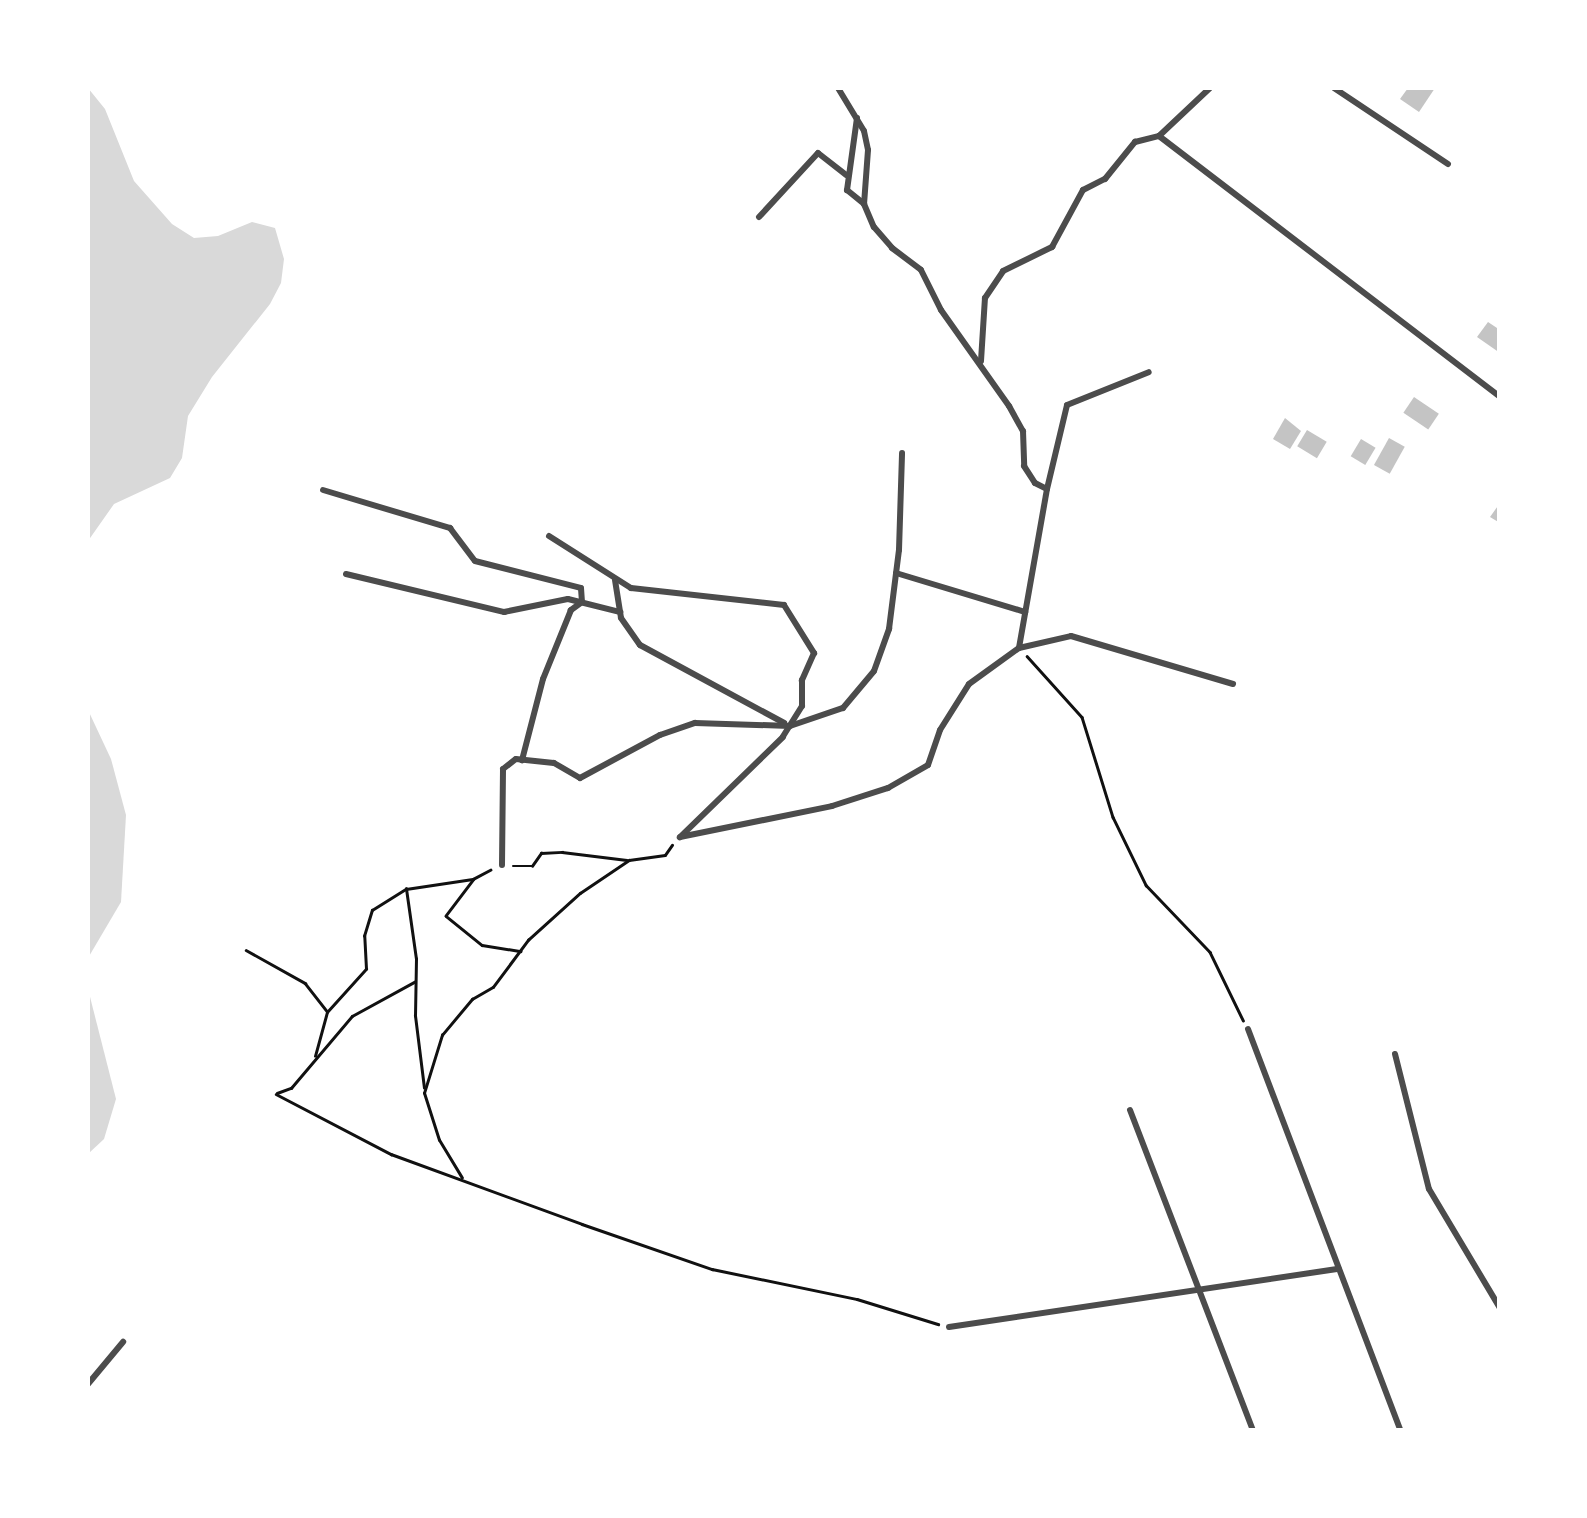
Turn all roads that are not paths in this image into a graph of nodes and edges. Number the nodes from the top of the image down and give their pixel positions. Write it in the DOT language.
graph roads {
  1 [pos="840,88"];
  2 [pos="1210,88"];
  3 [pos="1334,88"];
  4 [pos="857,117"];
  5 [pos="1159,136"];
  6 [pos="1448,164"];
  7 [pos="846,175"];
  8 [pos="864,204"];
  9 [pos="759,217"];
  10 [pos="981,362"];
  11 [pos="1150,372"];
  12 [pos="1500,397"];
  13 [pos="902,453"];
  14 [pos="1047,489"];
  15 [pos="322,490"];
  16 [pos="550,536"];
  17 [pos="896,573"];
  18 [pos="346,574"];
  19 [pos="615,580"];
  20 [pos="582,602"];
  21 [pos="620,612"];
  22 [pos="1025,612"];
  23 [pos="1019,648"];
  24 [pos="1233,684"];
  25 [pos="790,726"];
  26 [pos="522,760"];
  27 [pos="502,865"];
  28 [pos="1248,1029"];
  29 [pos="1395,1054"];
  30 [pos="1130,1110"];
  31 [pos="1338,1269"];
  32 [pos="1198,1288"];
  33 [pos="1500,1308"];
  34 [pos="949,1327"];
  35 [pos="123,1342"];
  36 [pos="88,1384"];
  37 [pos="1252,1430"];
  38 [pos="1400,1430"];
  1 -- 4 [label="street"];
  2 -- 5 [label="street"];
  3 -- 6 [label="street"];
  4 -- 7 [label="street"];
  4 -- 8 [label="street"];
  5 -- 10 [label="street"];
  5 -- 12 [label="street"];
  7 -- 8 [label="street"];
  7 -- 9 [label="street"];
  8 -- 10 [label="street"];
  10 -- 14 [label="street"];
  11 -- 14 [label="street"];
  13 -- 17 [label="street"];
  14 -- 22 [label="street"];
  15 -- 20 [label="street"];
  16 -- 19 [label="street"];
  17 -- 22 [label="street"];
  17 -- 25 [label="street"];
  18 -- 20 [label="street"];
  19 -- 21 [label="street"];
  19 -- 25 [label="street"];
  20 -- 21 [label="street"];
  20 -- 26 [label="street"];
  21 -- 25 [label="street"];
  22 -- 23 [label="street"];
  23 -- 24 [label="street"];
  23 -- 25 [label="street"];
  25 -- 26 [label="street"];
  26 -- 27 [label="street"];
  28 -- 31 [label="street"];
  29 -- 33 [label="street"];
  30 -- 32 [label="street"];
  31 -- 32 [label="street"];
  31 -- 38 [label="street"];
  32 -- 34 [label="street"];
  32 -- 37 [label="street"];
  35 -- 36 [label="street"];
}
